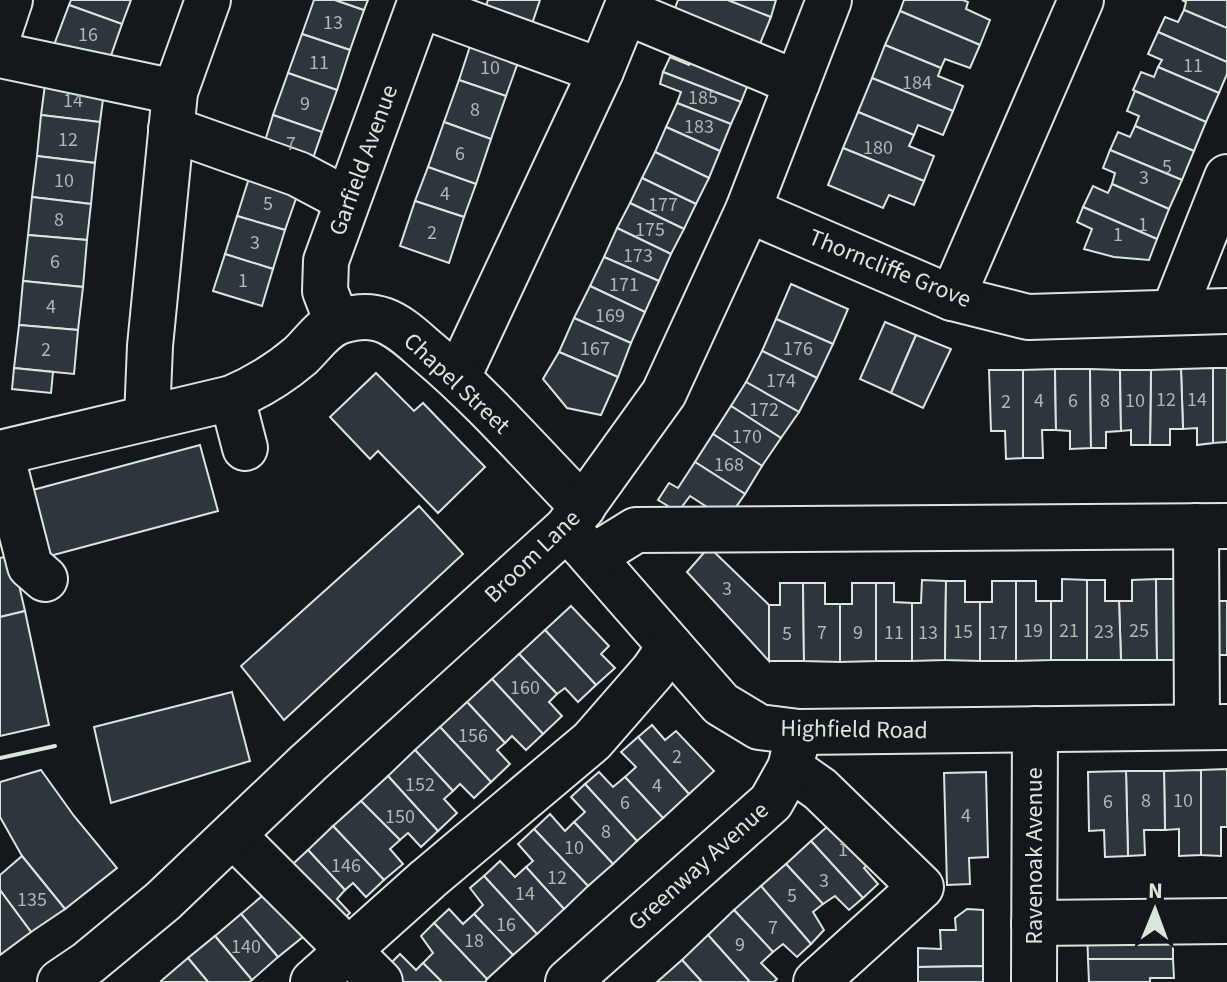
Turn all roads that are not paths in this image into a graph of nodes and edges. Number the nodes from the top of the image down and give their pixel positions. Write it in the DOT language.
graph roads {
  1 [pos="10,0"];
  2 [pos="208,0"];
  3 [pos="829,0"];
  4 [pos="1081,0"];
  5 [pos="421,2"];
  6 [pos="628,6"];
  7 [pos="0,30"];
  8 [pos="0,55"];
  9 [pos="601,71"];
  10 [pos="797,83"];
  11 [pos="173,110"];
  12 [pos="1227,177"];
  13 [pos="347,200"];
  14 [pos="748,210"];
  15 [pos="952,298"];
  16 [pos="1174,311"];
  17 [pos="1227,311"];
  18 [pos="337,322"];
  19 [pos="458,377"];
  20 [pos="232,398"];
  21 [pos="147,418"];
  22 [pos="245,448"];
  23 [pos="0,453"];
  24 [pos="1212,526"];
  25 [pos="581,531"];
  26 [pos="45,579"];
  27 [pos="670,646"];
  28 [pos="1212,727"];
  29 [pos="1035,729"];
  30 [pos="794,750"];
  31 [pos="233,835"];
  32 [pos="1227,921"];
  33 [pos="1034,923"];
  34 [pos="348,952"];
  35 [pos="60,982"];
  36 [pos="313,982"];
  37 [pos="380,982"];
  38 [pos="568,982"];
  39 [pos="816,982"];
  40 [pos="1034,982"];
  1 -- 7 [label="street"];
  2 -- 11 [label="street"];
  3 -- 10 [label="street, Broom Lane"];
  4 -- 15 [label="street"];
  5 -- 9 [label="street"];
  5 -- 13 [label="street, Garfield Avenue"];
  6 -- 9 [label="street"];
  6 -- 10 [label="street"];
  8 -- 11 [label="street"];
  9 -- 19 [label="street"];
  10 -- 14 [label="street, Broom Lane"];
  11 -- 13 [label="street"];
  11 -- 21 [label="street"];
  12 -- 16 [label="street"];
  13 -- 18 [label="street, Garfield Avenue"];
  14 -- 15 [label="street, Thorncliffe Grove"];
  14 -- 25 [label="street, Broom Lane"];
  15 -- 16 [label="street, Thorncliffe Grove"];
  16 -- 17 [label="street, Thorncliffe Grove"];
  18 -- 19 [label="street, Chapel Street"];
  18 -- 20 [label="street"];
  19 -- 25 [label="street, Chapel Street"];
  20 -- 21 [label="street"];
  20 -- 22 [label="street"];
  21 -- 23 [label="street"];
  23 -- 26 [label="street"];
  24 -- 25 [label="street"];
  24 -- 28 [label="street"];
  25 -- 27 [label="street, Highfield Road"];
  25 -- 31 [label="street, Broom Lane"];
  27 -- 30 [label="street, Highfield Road"];
  27 -- 34 [label="street"];
  28 -- 29 [label="street, Highfield Road"];
  29 -- 30 [label="street, Highfield Road"];
  29 -- 33 [label="street, Ravenoak Avenue"];
  30 -- 38 [label="street, Greenway Avenue"];
  30 -- 39 [label="street"];
  31 -- 34 [label="street"];
  31 -- 35 [label="street, Broom Lane"];
  32 -- 33 [label="street"];
  33 -- 40 [label="street, Ravenoak Avenue"];
  34 -- 36 [label="street"];
  34 -- 37 [label="street"];
}
